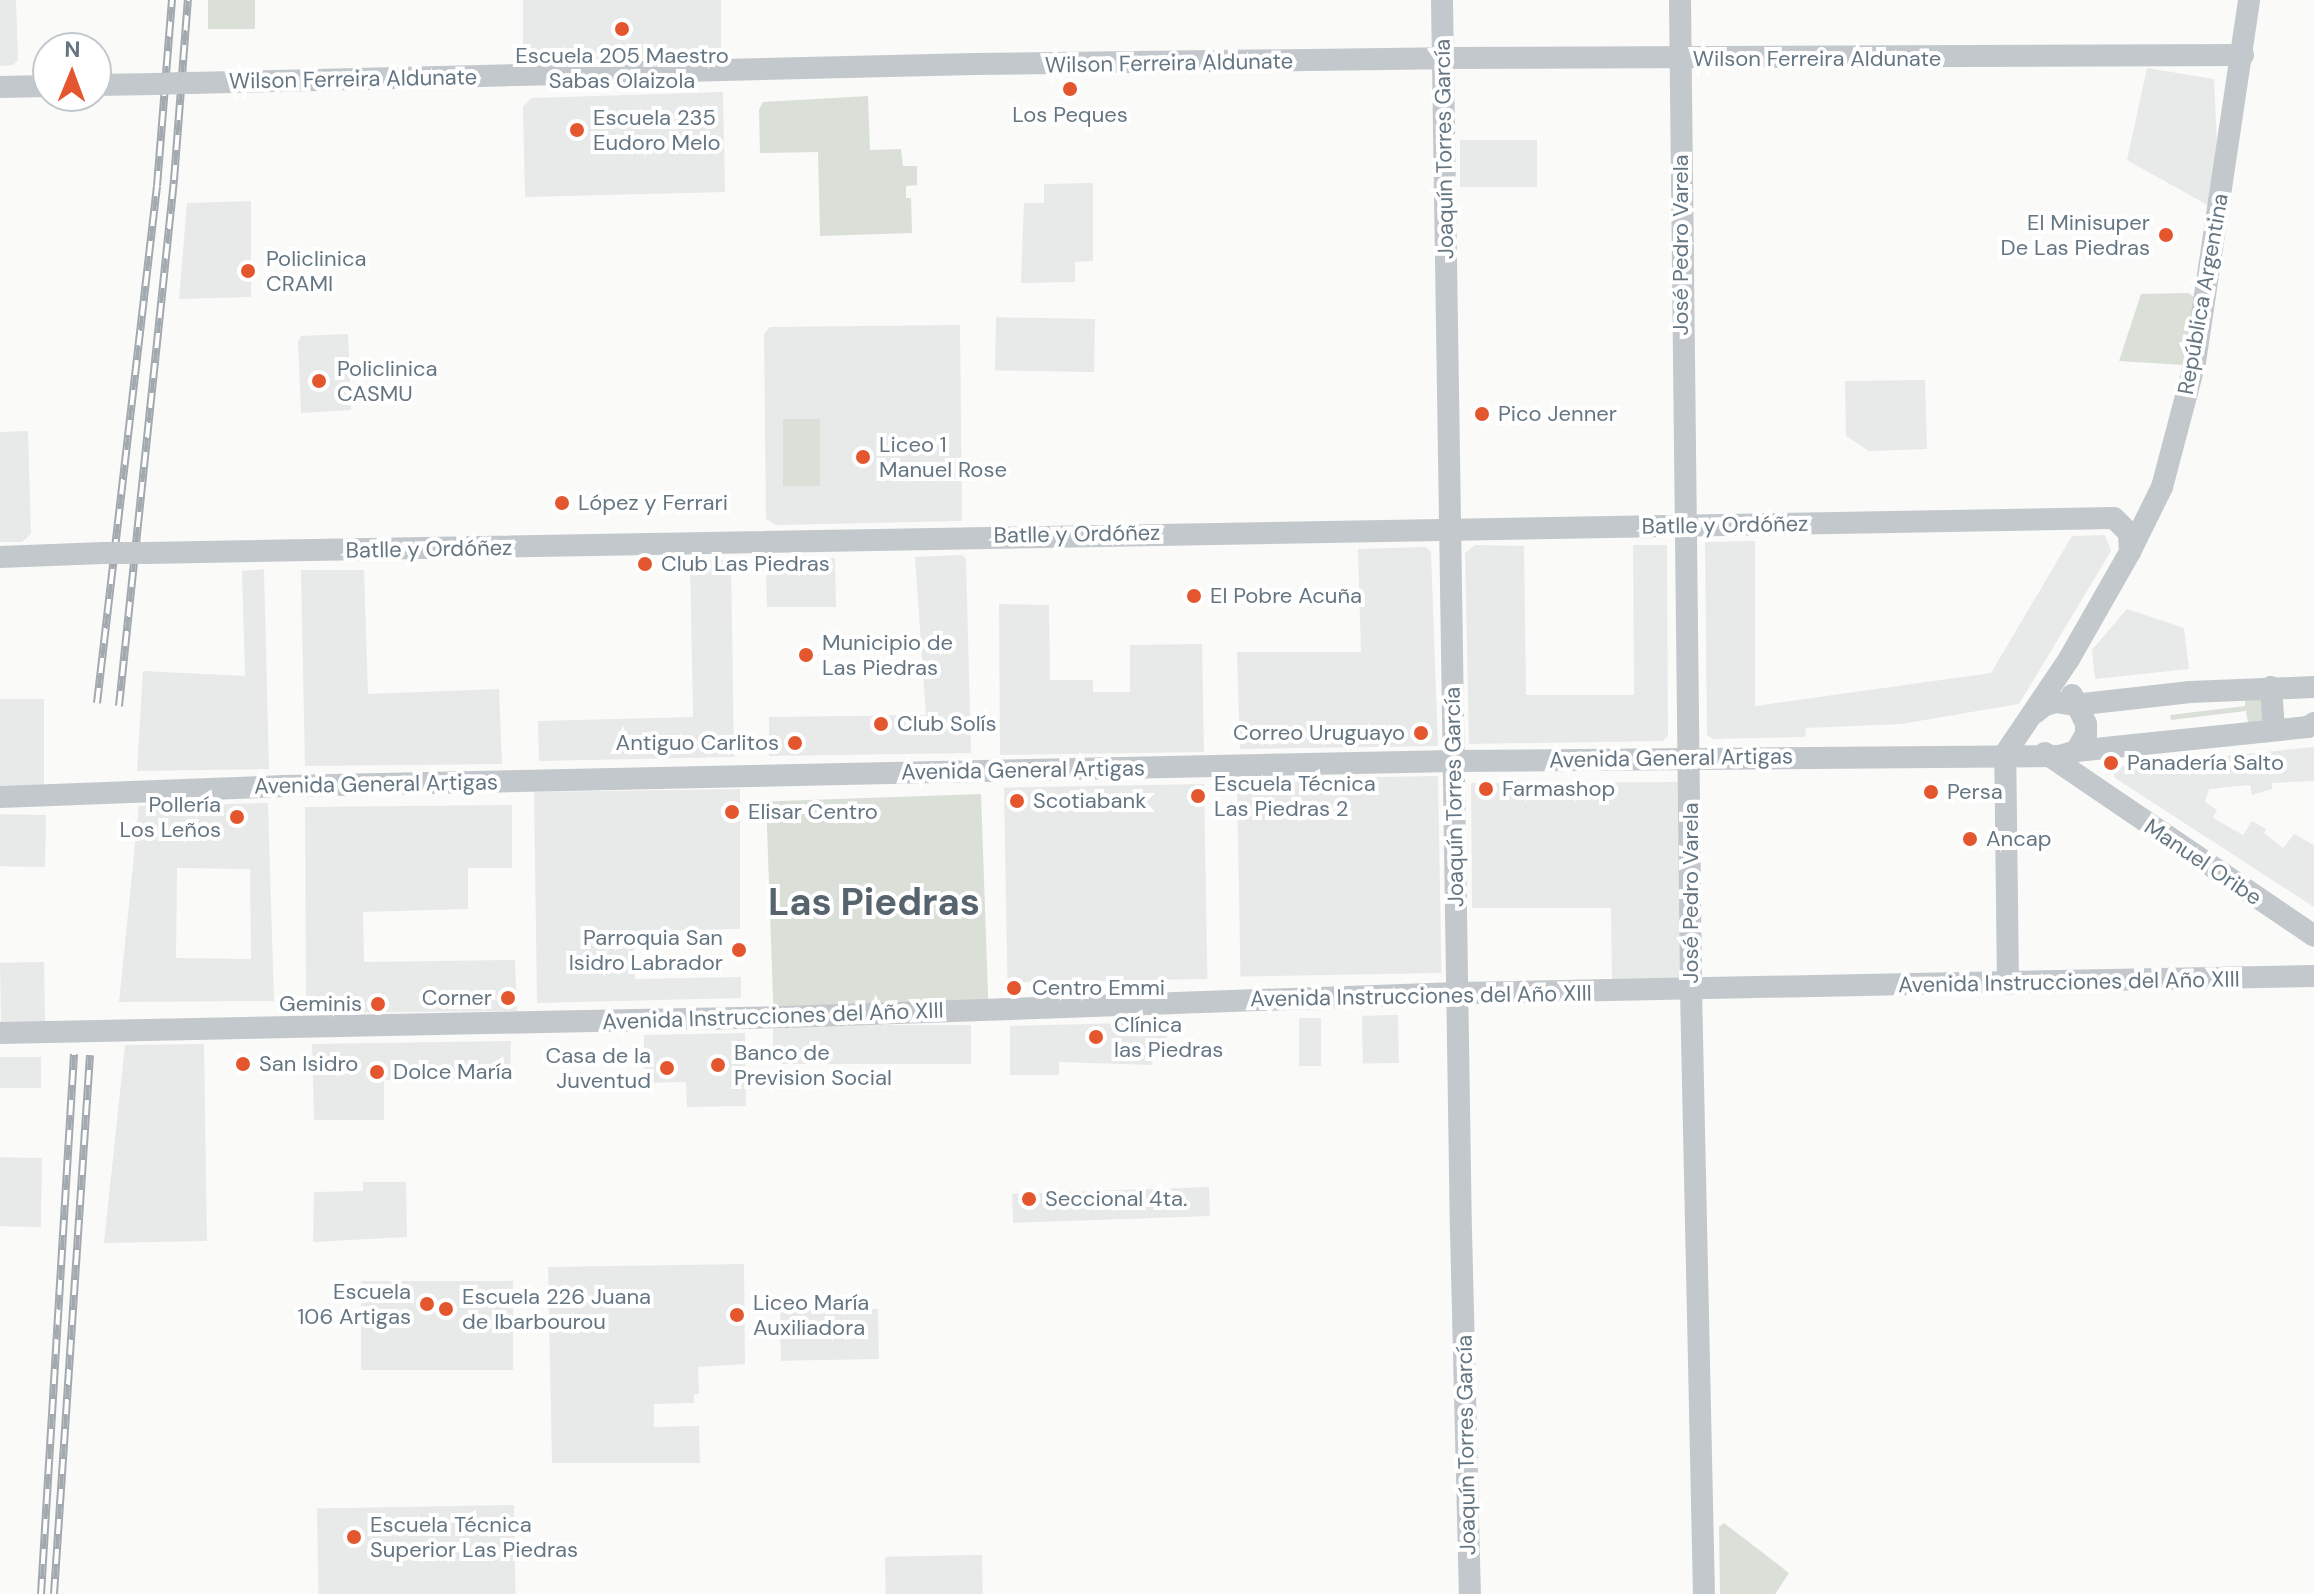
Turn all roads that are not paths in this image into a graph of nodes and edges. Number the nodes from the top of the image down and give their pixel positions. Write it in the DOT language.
graph roads {
  1 [pos="1442,0"];
  2 [pos="1680,0"];
  3 [pos="2249,0"];
  4 [pos="2243,55"];
  5 [pos="1443,58"];
  6 [pos="1681,59"];
  7 [pos="112,85"];
  8 [pos="32,86"];
  9 [pos="0,87"];
  10 [pos="2152,507"];
  11 [pos="2114,518"];
  12 [pos="1685,526"];
  13 [pos="1449,531"];
  14 [pos="2130,552"];
  15 [pos="0,557"];
  16 [pos="2069,659"];
  17 [pos="2271,687"];
  18 [pos="2314,687"];
  19 [pos="2074,705"];
  20 [pos="2032,718"];
  21 [pos="2314,723"];
  22 [pos="2274,730"];
  23 [pos="2076,751"];
  24 [pos="2005,754"];
  25 [pos="2047,754"];
  26 [pos="1689,757"];
  27 [pos="1454,761"];
  28 [pos="2093,788"];
  29 [pos="0,797"];
  30 [pos="2314,936"];
  31 [pos="2314,976"];
  32 [pos="2008,984"];
  33 [pos="1691,990"];
  34 [pos="1458,993"];
  35 [pos="0,1033"];
  36 [pos="1470,1594"];
  37 [pos="1704,1594"];
  1 -- 5 [label="street, Joaquín Torres García"];
  2 -- 6 [label="street, José Pedro Varela"];
  3 -- 4 [label="street, República Argentina"];
  4 -- 6 [label="street, Wilson Ferreira Aldunate"];
  4 -- 10 [label="street, República Argentina"];
  5 -- 6 [label="street, Wilson Ferreira Aldunate"];
  5 -- 7 [label="street, Wilson Ferreira Aldunate, bridge"];
  5 -- 13 [label="street, Joaquín Torres García"];
  6 -- 12 [label="street, José Pedro Varela"];
  8 -- 9 [label="street"];
  10 -- 11 [label="street, Batlle y Ordóñez"];
  10 -- 14 [label="street, República Argentina"];
  11 -- 12 [label="street, Batlle y Ordóñez"];
  11 -- 14 [label="street"];
  12 -- 13 [label="street, Batlle y Ordóñez"];
  12 -- 26 [label="street, José Pedro Varela"];
  13 -- 15 [label="street, Batlle y Ordóñez, bridge"];
  13 -- 27 [label="street, Joaquín Torres García"];
  14 -- 16 [label="street, República Argentina"];
  16 -- 19 [label="street"];
  16 -- 20 [label="street, República Argentina"];
  17 -- 18 [label="street"];
  17 -- 19 [label="street"];
  17 -- 22 [label="street"];
  19 -- 20 [label="street"];
  19 -- 23 [label="street"];
  20 -- 24 [label="street, República Argentina"];
  20 -- 25 [label="street"];
  21 -- 22 [label="street"];
  22 -- 23 [label="street"];
  23 -- 25 [label="street"];
  23 -- 28 [label="street"];
  24 -- 25 [label="street, Avenida General Artigas"];
  24 -- 26 [label="street, Avenida General Artigas"];
  24 -- 32 [label="street"];
  25 -- 28 [label="street"];
  26 -- 27 [label="street, Avenida General Artigas"];
  26 -- 33 [label="street, José Pedro Varela"];
  27 -- 29 [label="street, Avenida General Artigas"];
  27 -- 34 [label="street, Joaquín Torres García"];
  28 -- 30 [label="street, Manuel Oribe"];
  31 -- 32 [label="street, Avenida Instrucciones del Año XIII"];
  32 -- 33 [label="street, Avenida Instrucciones del Año XIII"];
  33 -- 34 [label="street, Avenida Instrucciones del Año XIII"];
  33 -- 37 [label="street, José Pedro Varela"];
  34 -- 35 [label="street, Avenida Instrucciones del Año XIII"];
  34 -- 36 [label="street, Joaquín Torres García"];
}
